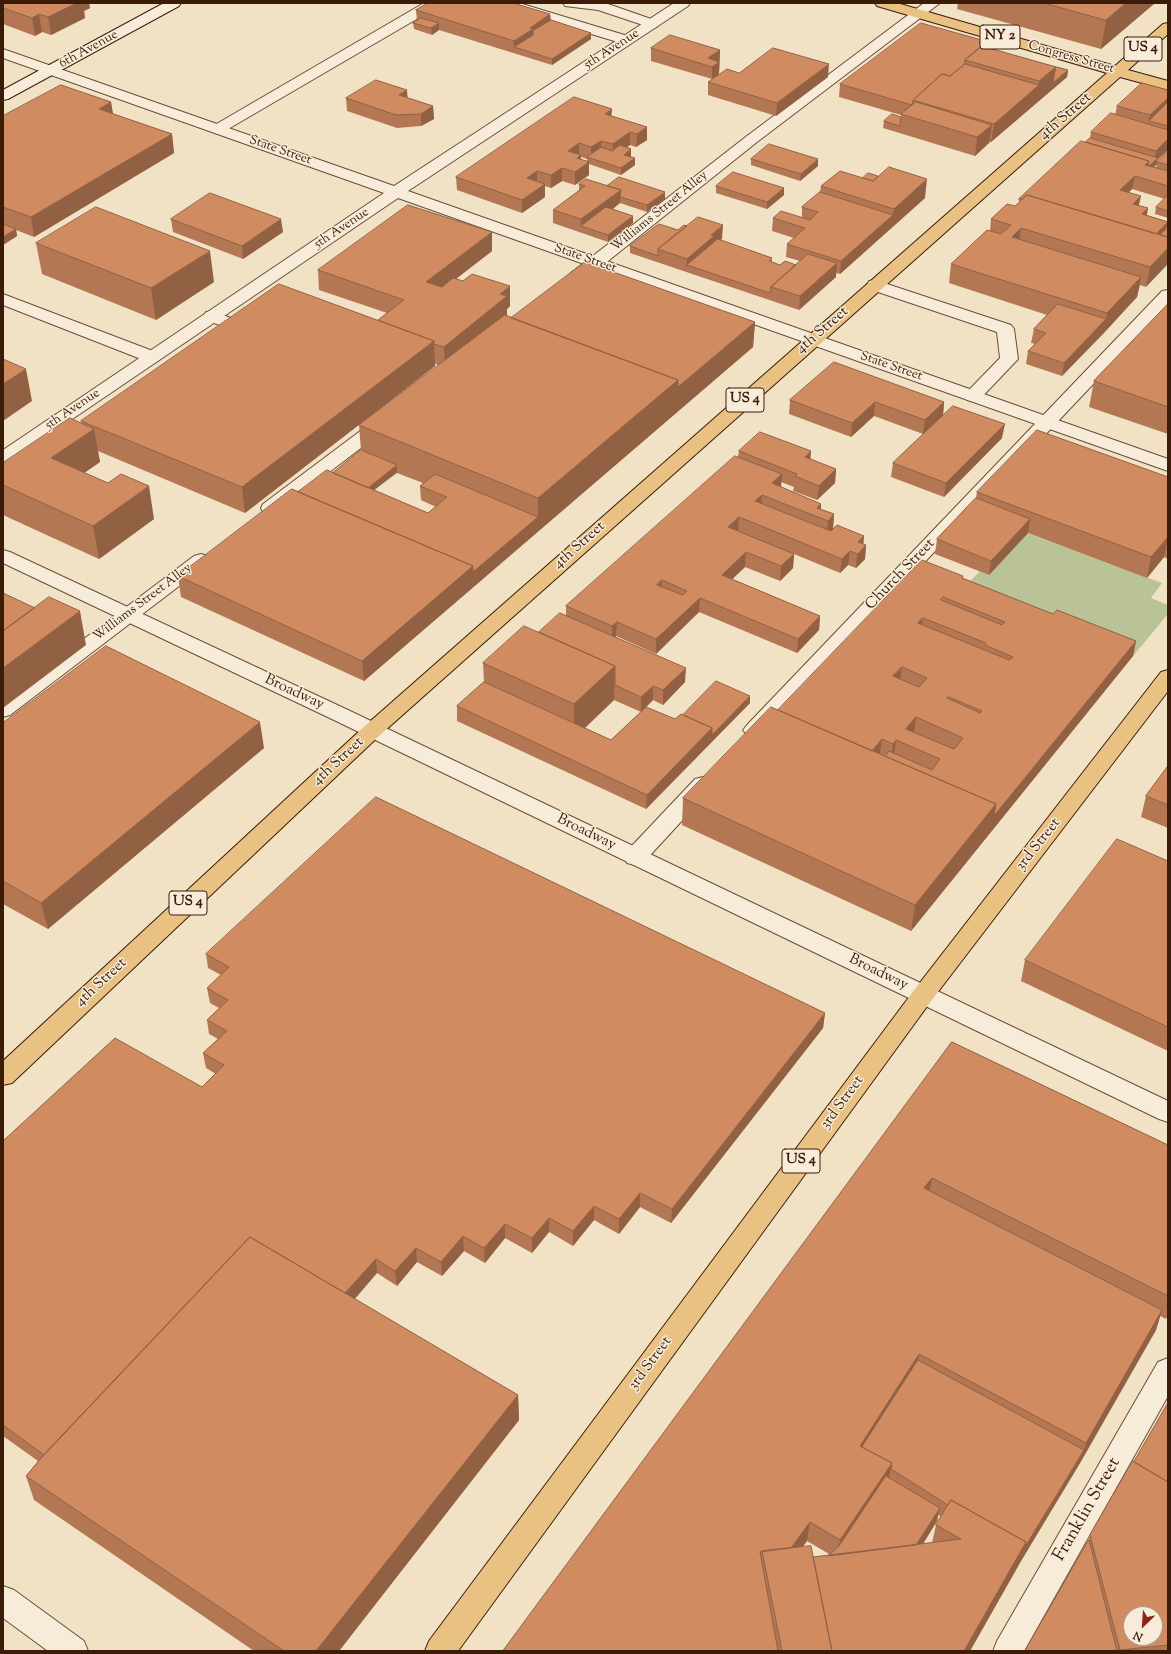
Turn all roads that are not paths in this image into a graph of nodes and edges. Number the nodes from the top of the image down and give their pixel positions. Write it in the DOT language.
graph roads {
  1 [pos="174,3"];
  2 [pos="434,3"];
  3 [pos="504,3"];
  4 [pos="570,3"];
  5 [pos="683,3"];
  6 [pos="882,3"];
  7 [pos="933,3"];
  8 [pos="601,4"];
  9 [pos="918,13"];
  10 [pos="652,24"];
  11 [pos="1168,28"];
  12 [pos="626,40"];
  13 [pos="3,53"];
  14 [pos="51,70"];
  15 [pos="1117,72"];
  16 [pos="1168,86"];
  17 [pos="3,96"];
  18 [pos="218,129"];
  19 [pos="396,192"];
  20 [pos="597,263"];
  21 [pos="875,285"];
  22 [pos="565,287"];
  23 [pos="1168,295"];
  24 [pos="3,299"];
  25 [pos="212,316"];
  26 [pos="249,331"];
  27 [pos="813,340"];
  28 [pos="152,357"];
  29 [pos="973,396"];
  30 [pos="399,410"];
  31 [pos="1046,422"];
  32 [pos="3,458"];
  33 [pos="1168,465"];
  34 [pos="255,519"];
  35 [pos="217,548"];
  36 [pos="3,556"];
  37 [pos="128,615"];
  38 [pos="1168,677"];
  39 [pos="3,710"];
  40 [pos="373,730"];
  41 [pos="744,741"];
  42 [pos="717,770"];
  43 [pos="635,857"];
  44 [pos="923,995"];
  45 [pos="3,1076"];
  46 [pos="1168,1112"];
  47 [pos="1168,1370"];
  48 [pos="3,1600"];
  49 [pos="73,1651"];
  50 [pos="440,1651"];
  51 [pos="1008,1651"];
  1 -- 14 [label="street, 6th Avenue"];
  2 -- 18 [label="street"];
  3 -- 12 [label="street"];
  4 -- 8 [label="street"];
  5 -- 10 [label="street, 5th Avenue"];
  6 -- 9 [label="main road, Congress Street / NY 2"];
  7 -- 9 [label="street, Williams Street Alley"];
  8 -- 10 [label="street"];
  9 -- 15 [label="main road, Congress Street / NY 2"];
  9 -- 20 [label="street, Williams Street Alley"];
  10 -- 12 [label="street, 5th Avenue"];
  11 -- 15 [label="main road, 4th Street / US 4"];
  12 -- 19 [label="street, 5th Avenue"];
  13 -- 14 [label="street, State Street"];
  14 -- 17 [label="street, 6th Avenue"];
  14 -- 18 [label="street, State Street"];
  15 -- 16 [label="main road, Congress Street / NY 2"];
  15 -- 21 [label="main road, 4th Street / US 4"];
  18 -- 19 [label="street, State Street"];
  19 -- 20 [label="street, State Street"];
  19 -- 25 [label="street, 5th Avenue"];
  20 -- 22 [label="street, Williams Street Alley"];
  20 -- 27 [label="street, State Street"];
  21 -- 27 [label="main road, 4th Street / US 4"];
  21 -- 29 [label="street"];
  23 -- 31 [label="street, Church Street"];
  24 -- 28 [label="street"];
  25 -- 26 [label="street"];
  25 -- 28 [label="street, 5th Avenue"];
  27 -- 29 [label="street, State Street"];
  27 -- 40 [label="main road, 4th Street / US 4"];
  28 -- 32 [label="street, 5th Avenue"];
  29 -- 31 [label="street, State Street"];
  30 -- 34 [label="street"];
  31 -- 33 [label="street, State Street"];
  31 -- 41 [label="street, Church Street"];
  35 -- 37 [label="street, Williams Street Alley"];
  36 -- 37 [label="street, Broadway"];
  37 -- 39 [label="street, Williams Street Alley"];
  37 -- 40 [label="street, Broadway"];
  38 -- 44 [label="main road, 3rd Street / US 4"];
  40 -- 43 [label="street, Broadway"];
  40 -- 45 [label="main road, 4th Street / US 4"];
  42 -- 43 [label="street"];
  43 -- 44 [label="street, Broadway"];
  44 -- 46 [label="street, Broadway"];
  44 -- 50 [label="main road, 3rd Street / US 4"];
  47 -- 51 [label="street, Franklin Street"];
  48 -- 49 [label="street"];
}
